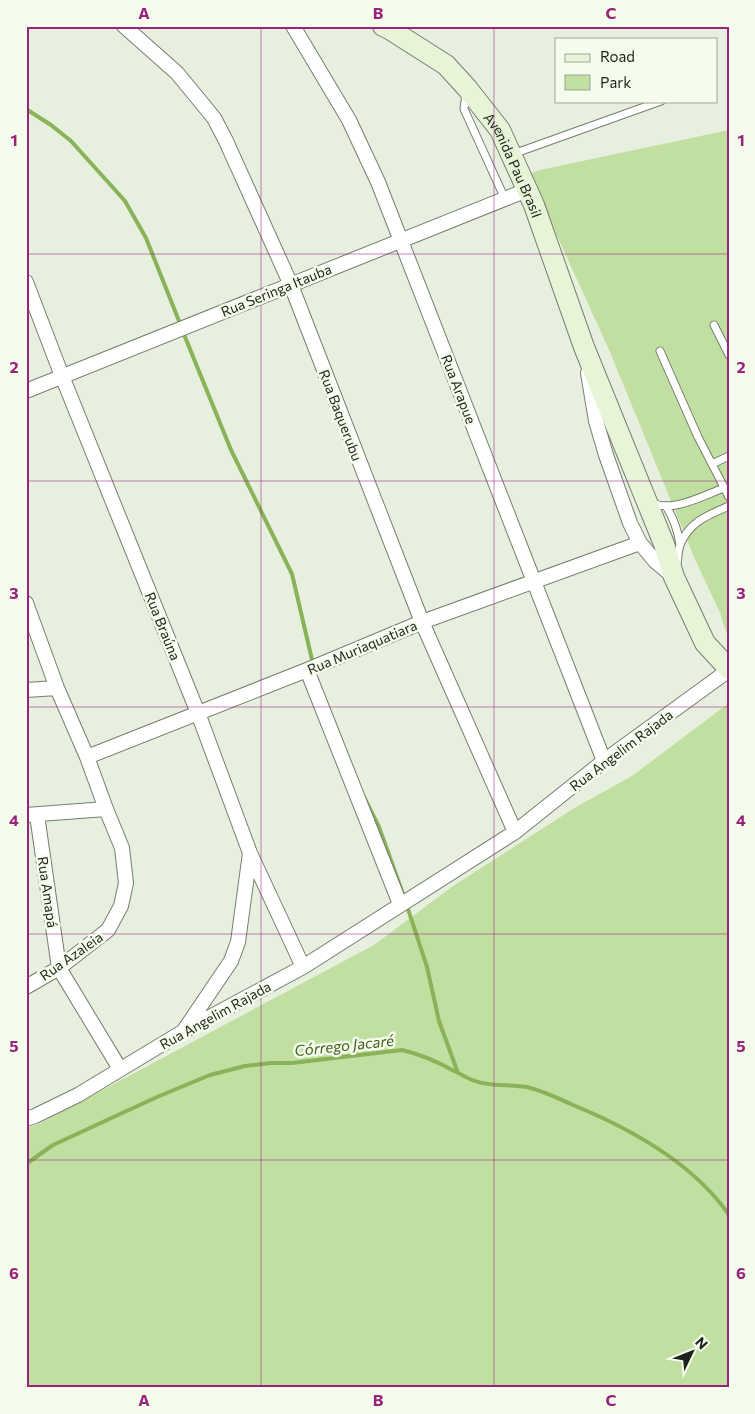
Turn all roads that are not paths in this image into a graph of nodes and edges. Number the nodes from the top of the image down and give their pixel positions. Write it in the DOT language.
graph roads {
  1 [pos="124,26"];
  2 [pos="293,26"];
  3 [pos="383,26"];
  4 [pos="467,88"];
  5 [pos="657,102"];
  6 [pos="511,155"];
  7 [pos="526,190"];
  8 [pos="505,198"];
  9 [pos="401,240"];
  10 [pos="26,282"];
  11 [pos="291,285"];
  12 [pos="714,324"];
  13 [pos="584,347"];
  14 [pos="660,351"];
  15 [pos="729,355"];
  16 [pos="62,376"];
  17 [pos="26,391"];
  18 [pos="729,456"];
  19 [pos="712,464"];
  20 [pos="724,488"];
  21 [pos="729,497"];
  22 [pos="644,498"];
  23 [pos="666,506"];
  24 [pos="729,506"];
  25 [pos="640,543"];
  26 [pos="680,545"];
  27 [pos="674,577"];
  28 [pos="533,582"];
  29 [pos="26,603"];
  30 [pos="422,622"];
  31 [pos="313,668"];
  32 [pos="729,670"];
  33 [pos="57,688"];
  34 [pos="26,690"];
  35 [pos="198,712"];
  36 [pos="87,757"];
  37 [pos="604,761"];
  38 [pos="106,809"];
  39 [pos="32,815"];
  40 [pos="515,832"];
  41 [pos="250,853"];
  42 [pos="404,901"];
  43 [pos="303,967"];
  44 [pos="59,968"];
  45 [pos="26,987"];
  46 [pos="184,1031"];
  47 [pos="120,1069"];
  48 [pos="26,1119"];
  1 -- 11 [label="street, Rua Baquerubu"];
  2 -- 9 [label="street, Rua Arapue"];
  3 -- 4 [label="main road, Avenida Pau Brasil"];
  4 -- 6 [label="main road, Avenida Pau Brasil"];
  4 -- 8 [label="lane"];
  5 -- 6 [label="lane"];
  6 -- 7 [label="main road, Avenida Pau Brasil"];
  7 -- 8 [label="street, Rua Seringa Itauba"];
  7 -- 13 [label="main road, Avenida Pau Brasil"];
  8 -- 9 [label="street, Rua Seringa Itauba"];
  9 -- 11 [label="street, Rua Seringa Itauba"];
  9 -- 28 [label="street, Rua Arapue"];
  10 -- 16 [label="street, Rua Braúna"];
  11 -- 16 [label="street, Rua Seringa Itauba"];
  11 -- 30 [label="street, Rua Baquerubu"];
  12 -- 15 [label="lane"];
  13 -- 22 [label="main road, Avenida Pau Brasil"];
  13 -- 25 [label="street, Avenida Pau Brasil"];
  14 -- 19 [label="lane"];
  16 -- 17 [label="street, Rua Seringa Itauba"];
  16 -- 35 [label="street, Rua Braúna"];
  18 -- 19 [label="lane"];
  19 -- 20 [label="lane"];
  20 -- 21 [label="lane"];
  20 -- 23 [label="lane"];
  22 -- 23 [label="lane"];
  22 -- 27 [label="main road, Avenida Pau Brasil"];
  23 -- 26 [label="lane"];
  24 -- 26 [label="lane"];
  25 -- 27 [label="street, Avenida Pau Brasil"];
  25 -- 28 [label="street, Rua Muriaquatiara"];
  26 -- 27 [label="lane"];
  27 -- 32 [label="main road, Avenida Pau Brasil"];
  28 -- 30 [label="street, Rua Muriaquatiara"];
  28 -- 37 [label="street, Rua Arapue"];
  29 -- 33 [label="street, Rua Azaleia"];
  30 -- 31 [label="street, Rua Muriaquatiara"];
  30 -- 40 [label="street, Rua Baquerubu"];
  31 -- 35 [label="street, Rua Muriaquatiara"];
  31 -- 42 [label="street"];
  32 -- 37 [label="street, Rua Angelim Rajada"];
  33 -- 34 [label="street"];
  33 -- 36 [label="street, Rua Azaleia"];
  35 -- 36 [label="street, Rua Muriaquatiara"];
  35 -- 41 [label="street, Rua Braúna"];
  36 -- 38 [label="street, Rua Azaleia"];
  37 -- 40 [label="street, Rua Angelim Rajada"];
  38 -- 39 [label="street"];
  38 -- 44 [label="street, Rua Azaleia"];
  39 -- 44 [label="street, Rua Amapá"];
  40 -- 42 [label="street, Rua Angelim Rajada"];
  41 -- 43 [label="street, Rua Braúna"];
  41 -- 46 [label="street"];
  42 -- 43 [label="street, Rua Angelim Rajada"];
  43 -- 46 [label="street, Rua Angelim Rajada"];
  44 -- 45 [label="street, Rua Azaleia"];
  44 -- 47 [label="street"];
  46 -- 47 [label="street, Rua Angelim Rajada"];
  47 -- 48 [label="street, Rua Angelim Rajada"];
}
